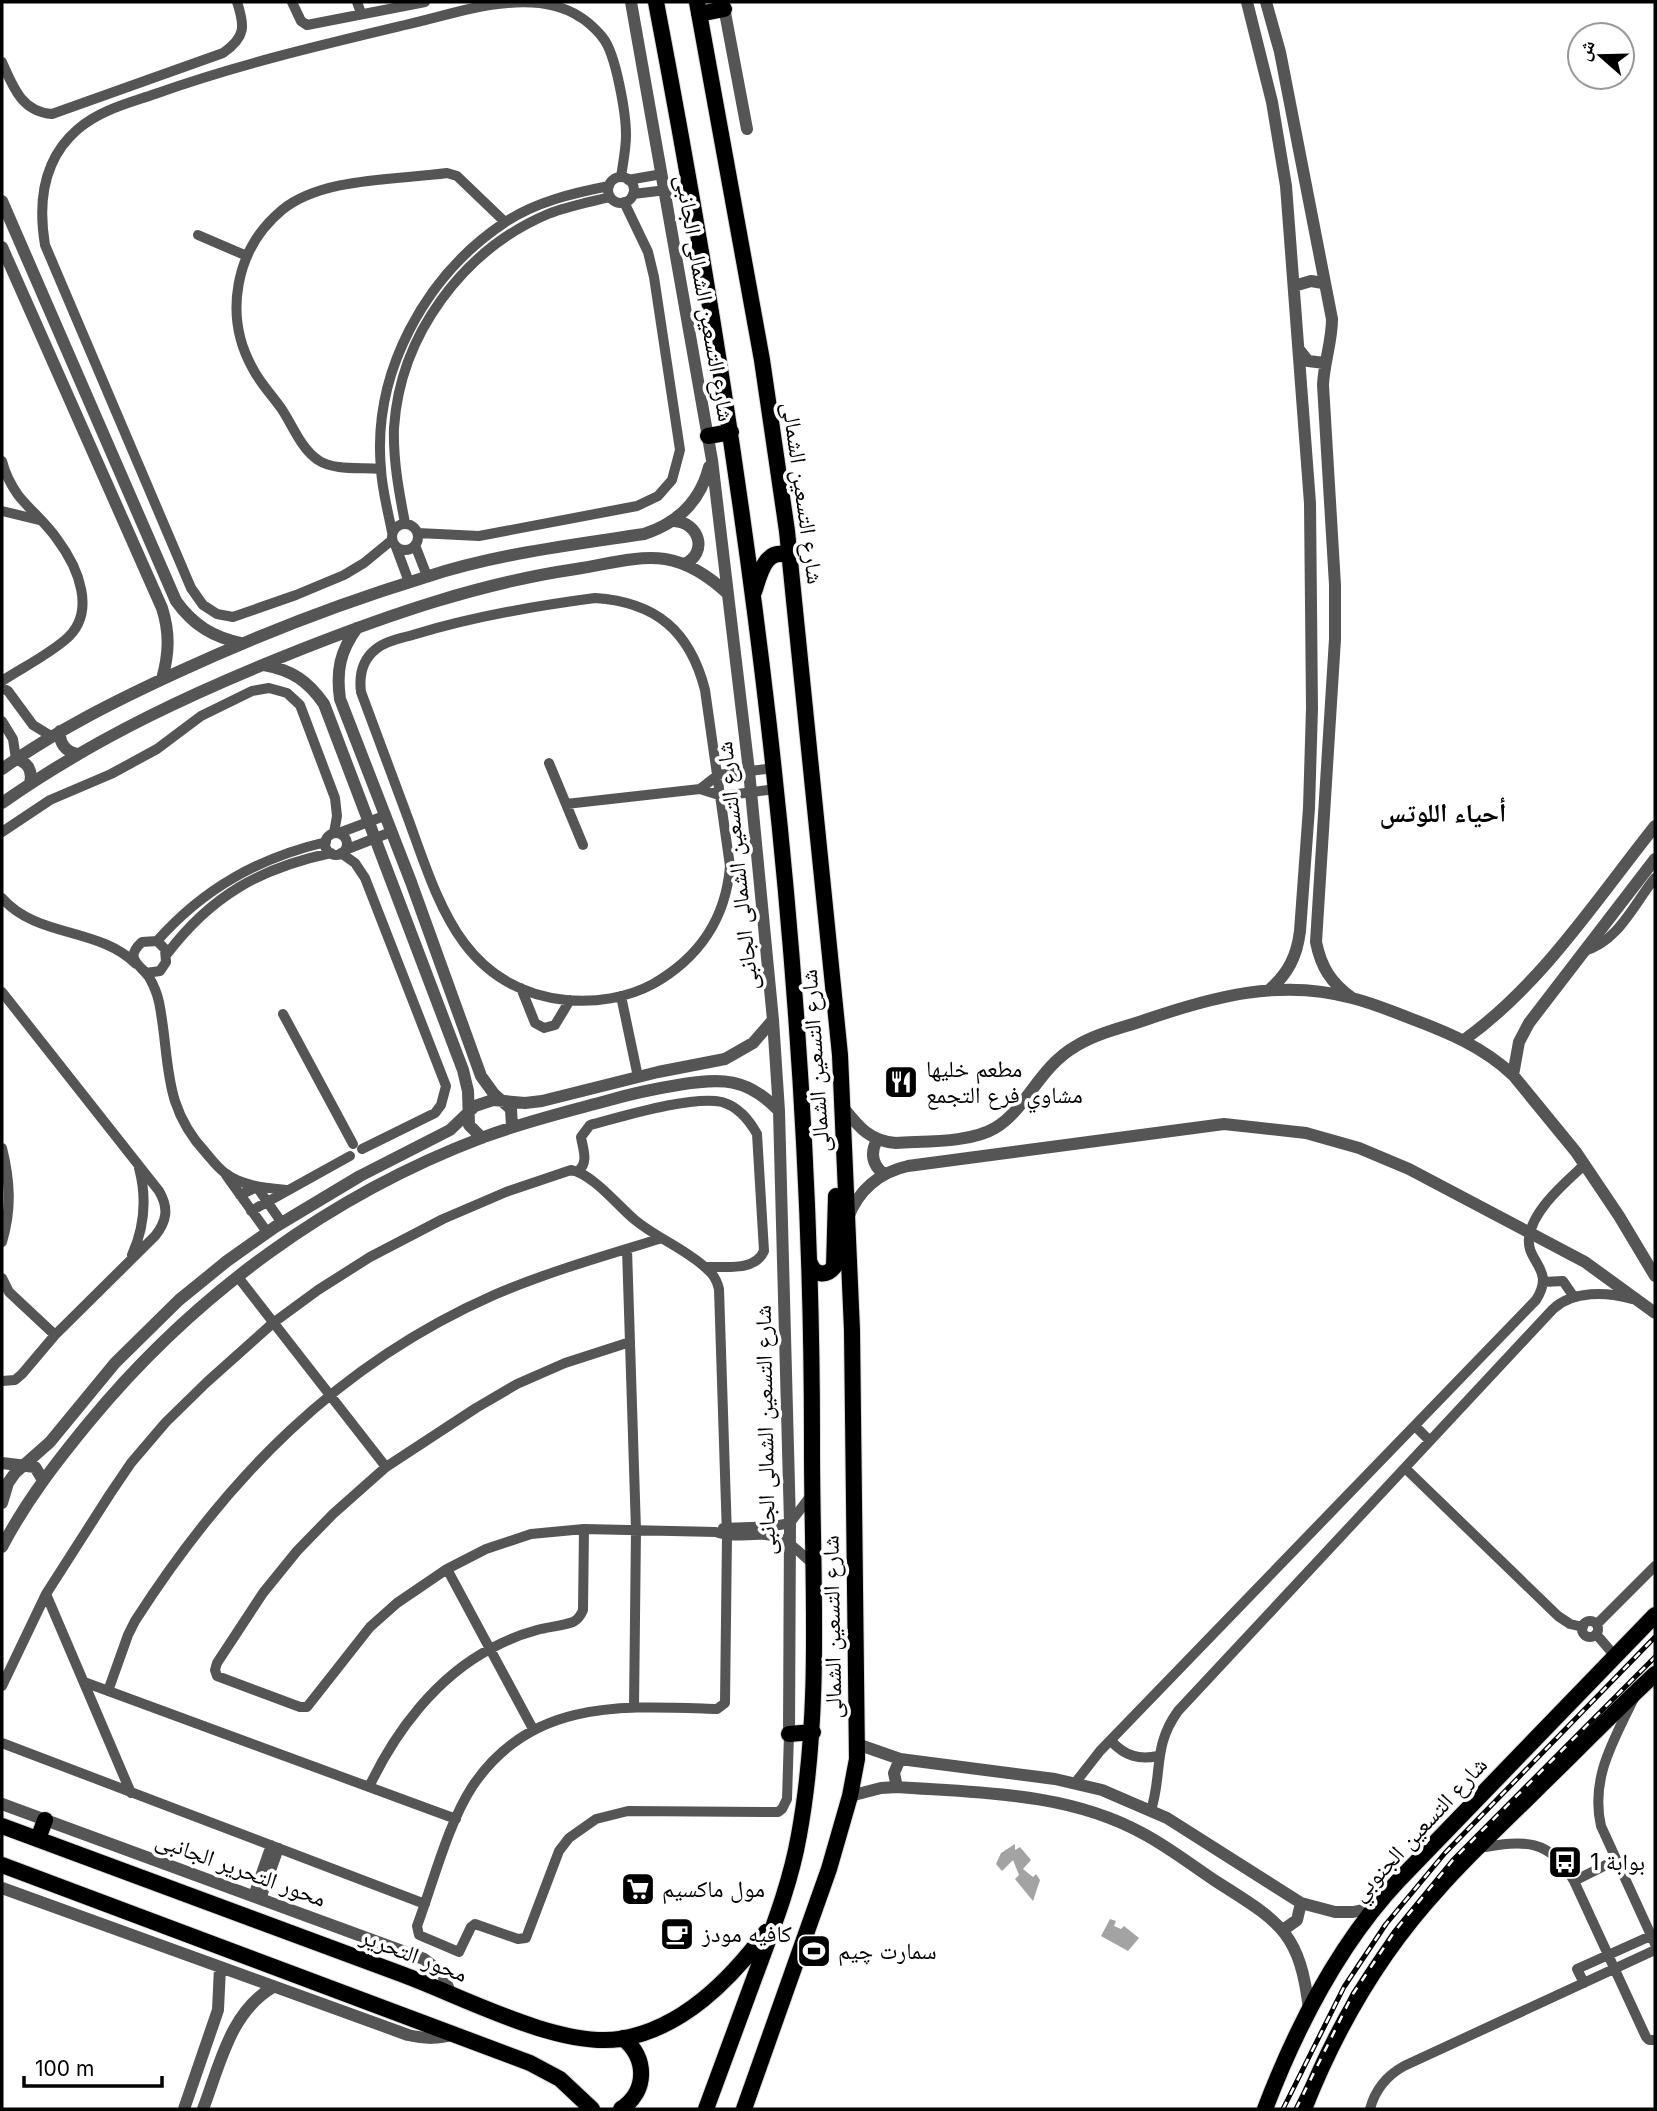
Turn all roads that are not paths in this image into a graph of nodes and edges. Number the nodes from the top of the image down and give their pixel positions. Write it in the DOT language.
graph roads {
  1 [pos="237,2"];
  2 [pos="292,2"];
  3 [pos="357,2"];
  4 [pos="425,2"];
  5 [pos="631,2"];
  6 [pos="656,2"];
  7 [pos="1247,2"];
  8 [pos="1266,2"];
  9 [pos="724,6"];
  10 [pos="698,8"];
  11 [pos="361,13"];
  12 [pos="2,65"];
  13 [pos="747,129"];
  14 [pos="662,174"];
  15 [pos="625,178"];
  16 [pos="609,186"];
  17 [pos="692,187"];
  18 [pos="666,191"];
  19 [pos="633,194"];
  20 [pos="610,197"];
  21 [pos="2,201"];
  22 [pos="624,202"];
  23 [pos="505,222"];
  24 [pos="7,228"];
  25 [pos="198,235"];
  26 [pos="2,247"];
  27 [pos="247,256"];
  28 [pos="1323,284"];
  29 [pos="1294,286"];
  30 [pos="1300,351"];
  31 [pos="1325,363"];
  32 [pos="731,432"];
  33 [pos="708,436"];
  34 [pos="712,460"];
  35 [pos="2,461"];
  36 [pos="380,469"];
  37 [pos="2,511"];
  38 [pos="41,520"];
  39 [pos="674,521"];
  40 [pos="405,523"];
  41 [pos="418,533"];
  42 [pos="393,540"];
  43 [pos="415,545"];
  44 [pos="790,556"];
  45 [pos="684,564"];
  46 [pos="433,575"];
  47 [pos="409,582"];
  48 [pos="392,588"];
  49 [pos="728,594"];
  50 [pos="450,597"];
  51 [pos="752,597"];
  52 [pos="183,611"];
  53 [pos="400,612"];
  54 [pos="165,619"];
  55 [pos="358,628"];
  56 [pos="241,643"];
  57 [pos="264,665"];
  58 [pos="162,679"];
  59 [pos="2,685"];
  60 [pos="2,721"];
  61 [pos="56,733"];
  62 [pos="77,754"];
  63 [pos="16,759"];
  64 [pos="549,763"];
  65 [pos="774,768"];
  66 [pos="2,769"];
  67 [pos="749,771"];
  68 [pos="718,775"];
  69 [pos="30,783"];
  70 [pos="700,789"];
  71 [pos="776,789"];
  72 [pos="751,792"];
  73 [pos="722,796"];
  74 [pos="2,803"];
  75 [pos="566,804"];
  76 [pos="384,816"];
  77 [pos="369,822"];
  78 [pos="1655,826"];
  79 [pos="2,832"];
  80 [pos="391,832"];
  81 [pos="337,833"];
  82 [pos="375,838"];
  83 [pos="326,842"];
  84 [pos="583,845"];
  85 [pos="339,852"];
  86 [pos="420,852"];
  87 [pos="1655,859"];
  88 [pos="402,860"];
  89 [pos="429,874"];
  90 [pos="1655,878"];
  91 [pos="411,882"];
  92 [pos="2,898"];
  93 [pos="157,941"];
  94 [pos="113,946"];
  95 [pos="138,946"];
  96 [pos="1583,951"];
  97 [pos="167,954"];
  98 [pos="136,964"];
  99 [pos="163,967"];
  100 [pos="146,973"];
  101 [pos="522,988"];
  102 [pos="1269,990"];
  103 [pos="2,992"];
  104 [pos="621,996"];
  105 [pos="1352,998"];
  106 [pos="570,1000"];
  107 [pos="159,1001"];
  108 [pos="283,1014"];
  109 [pos="773,1020"];
  110 [pos="1464,1040"];
  111 [pos="710,1063"];
  112 [pos="1513,1075"];
  113 [pos="638,1077"];
  114 [pos="713,1080"];
  115 [pos="502,1101"];
  116 [pos="842,1106"];
  117 [pos="779,1111"];
  118 [pos="468,1113"];
  119 [pos="512,1127"];
  120 [pos="482,1138"];
  121 [pos="877,1140"];
  122 [pos="357,1147"];
  123 [pos="2,1148"];
  124 [pos="844,1163"];
  125 [pos="138,1164"];
  126 [pos="1584,1165"];
  127 [pos="578,1171"];
  128 [pos="226,1174"];
  129 [pos="884,1174"];
  130 [pos="257,1187"];
  131 [pos="287,1190"];
  132 [pos="240,1195"];
  133 [pos="267,1202"];
  134 [pos="251,1211"];
  135 [pos="847,1222"];
  136 [pos="282,1223"];
  137 [pos="267,1233"];
  138 [pos="1530,1233"];
  139 [pos="659,1239"];
  140 [pos="2,1241"];
  141 [pos="627,1249"];
  142 [pos="129,1262"];
  143 [pos="810,1263"];
  144 [pos="705,1267"];
  145 [pos="237,1276"];
  146 [pos="1655,1276"];
  147 [pos="2,1278"];
  148 [pos="1543,1282"];
  149 [pos="1574,1297"];
  150 [pos="1640,1301"];
  151 [pos="1655,1313"];
  152 [pos="273,1322"];
  153 [pos="55,1335"];
  154 [pos="630,1342"];
  155 [pos="2,1381"];
  156 [pos="330,1395"];
  157 [pos="1415,1426"];
  158 [pos="1430,1441"];
  159 [pos="2,1463"];
  160 [pos="25,1465"];
  161 [pos="386,1467"];
  162 [pos="1405,1468"];
  163 [pos="44,1480"];
  164 [pos="812,1494"];
  165 [pos="2,1505"];
  166 [pos="19,1516"];
  167 [pos="790,1523"];
  168 [pos="584,1529"];
  169 [pos="636,1530"];
  170 [pos="727,1531"];
  171 [pos="789,1544"];
  172 [pos="2,1546"];
  173 [pos="813,1564"];
  174 [pos="1655,1566"];
  175 [pos="447,1569"];
  176 [pos="46,1594"];
  177 [pos="1655,1615"];
  178 [pos="1596,1629"];
  179 [pos="490,1649"];
  180 [pos="1615,1656"];
  181 [pos="1655,1674"];
  182 [pos="84,1682"];
  183 [pos="2,1686"];
  184 [pos="1638,1690"];
  185 [pos="108,1691"];
  186 [pos="634,1707"];
  187 [pos="533,1729"];
  188 [pos="813,1732"];
  189 [pos="789,1734"];
  190 [pos="1111,1741"];
  191 [pos="2,1743"];
  192 [pos="857,1744"];
  193 [pos="1158,1756"];
  194 [pos="900,1759"];
  195 [pos="1076,1783"];
  196 [pos="369,1787"];
  197 [pos="897,1787"];
  198 [pos="131,1793"];
  199 [pos="850,1796"];
  200 [pos="2,1804"];
  201 [pos="1151,1811"];
  202 [pos="456,1819"];
  203 [pos="45,1820"];
  204 [pos="2,1826"];
  205 [pos="38,1839"];
  206 [pos="275,1847"];
  207 [pos="1477,1849"];
  208 [pos="1616,1860"];
  209 [pos="2,1865"];
  210 [pos="1574,1881"];
  211 [pos="2,1888"];
  212 [pos="257,1897"];
  213 [pos="1301,1903"];
  214 [pos="425,1904"];
  215 [pos="1377,1907"];
  216 [pos="778,1916"];
  217 [pos="1283,1930"];
  218 [pos="1654,1938"];
  219 [pos="1655,1950"];
  220 [pos="1608,1955"];
  221 [pos="220,1967"];
  222 [pos="1614,1969"];
  223 [pos="1584,1983"];
  224 [pos="273,1987"];
  225 [pos="450,1993"];
  226 [pos="1309,2010"];
  227 [pos="456,2034"];
  228 [pos="623,2038"];
  229 [pos="1655,2040"];
  230 [pos="184,2109"];
  231 [pos="203,2109"];
  232 [pos="592,2109"];
  233 [pos="621,2109"];
  234 [pos="706,2109"];
  235 [pos="744,2109"];
  236 [pos="1265,2109"];
  237 [pos="1304,2109"];
  238 [pos="1370,2109"];
  1 -- 12 [label="street"];
  2 -- 11 [label="street"];
  3 -- 11 [label="street"];
  4 -- 11 [label="street"];
  5 -- 14 [label="street, شارع التسعين الشمالى الجانبى"];
  6 -- 17 [label="main road, شارع التسعين الشمالى"];
  7 -- 29 [label="street"];
  8 -- 28 [label="street"];
  9 -- 10 [label="main road"];
  9 -- 13 [label="street"];
  10 -- 44 [label="main road, شارع التسعين الشمالى"];
  14 -- 15 [label="street"];
  14 -- 18 [label="street, شارع التسعين الشمالى الجانبى"];
  15 -- 16 [label="street"];
  15 -- 19 [label="street"];
  15 -- 42 [label="street"];
  16 -- 20 [label="street"];
  16 -- 23 [label="street"];
  17 -- 18 [label="street"];
  17 -- 32 [label="main road, شارع التسعين الشمالى"];
  18 -- 19 [label="street"];
  18 -- 33 [label="street, شارع التسعين الشمالى الجانبى"];
  19 -- 22 [label="street"];
  20 -- 22 [label="street"];
  20 -- 40 [label="street"];
  21 -- 24 [label="street"];
  22 -- 41 [label="street"];
  23 -- 27 [label="street"];
  23 -- 36 [label="street"];
  24 -- 52 [label="street"];
  25 -- 27 [label="street"];
  26 -- 54 [label="street"];
  27 -- 36 [label="street"];
  28 -- 29 [label="street"];
  28 -- 31 [label="street"];
  29 -- 30 [label="street"];
  30 -- 31 [label="street"];
  30 -- 102 [label="street"];
  31 -- 105 [label="street"];
  32 -- 33 [label="main road"];
  32 -- 51 [label="main road, شارع التسعين الشمالى"];
  33 -- 34 [label="street, شارع التسعين الشمالى الجانبى"];
  34 -- 39 [label="street"];
  34 -- 49 [label="street, شارع التسعين الشمالى الجانبى"];
  35 -- 38 [label="street"];
  36 -- 42 [label="street"];
  37 -- 38 [label="street"];
  38 -- 59 [label="street"];
  39 -- 45 [label="street"];
  39 -- 46 [label="street"];
  40 -- 41 [label="street"];
  40 -- 42 [label="street"];
  41 -- 43 [label="street"];
  42 -- 43 [label="street"];
  42 -- 47 [label="street"];
  43 -- 46 [label="street"];
  44 -- 51 [label="main road"];
  44 -- 116 [label="main road, شارع التسعين الشمالى"];
  45 -- 49 [label="street"];
  45 -- 50 [label="street"];
  46 -- 47 [label="street"];
  46 -- 50 [label="street"];
  47 -- 48 [label="street"];
  48 -- 53 [label="street"];
  48 -- 56 [label="street"];
  49 -- 67 [label="street, شارع التسعين الشمالى الجانبى"];
  50 -- 53 [label="street"];
  51 -- 65 [label="main road, شارع التسعين الشمالى"];
  52 -- 54 [label="street"];
  52 -- 56 [label="street"];
  53 -- 55 [label="street"];
  54 -- 58 [label="street"];
  55 -- 57 [label="street"];
  55 -- 76 [label="street"];
  56 -- 58 [label="street"];
  57 -- 62 [label="street"];
  57 -- 77 [label="street"];
  58 -- 61 [label="street"];
  59 -- 61 [label="street"];
  60 -- 63 [label="street"];
  61 -- 62 [label="street"];
  61 -- 63 [label="street"];
  62 -- 69 [label="street"];
  63 -- 66 [label="street"];
  63 -- 69 [label="street"];
  64 -- 75 [label="street"];
  65 -- 67 [label="street"];
  65 -- 71 [label="main road, شارع التسعين الشمالى"];
  67 -- 68 [label="street"];
  67 -- 72 [label="street, شارع التسعين الشمالى الجانبى"];
  68 -- 70 [label="street"];
  68 -- 73 [label="street"];
  68 -- 86 [label="street"];
  69 -- 74 [label="street"];
  70 -- 73 [label="street"];
  70 -- 75 [label="street"];
  71 -- 72 [label="street"];
  71 -- 143 [label="main road, شارع التسعين الشمالى"];
  72 -- 73 [label="street"];
  72 -- 109 [label="street, شارع التسعين الشمالى الجانبى"];
  73 -- 104 [label="street"];
  75 -- 84 [label="street"];
  76 -- 77 [label="street"];
  76 -- 80 [label="street"];
  77 -- 81 [label="street"];
  77 -- 82 [label="street"];
  78 -- 110 [label="street"];
  79 -- 81 [label="street"];
  80 -- 82 [label="street"];
  80 -- 88 [label="street"];
  81 -- 83 [label="street"];
  81 -- 85 [label="street"];
  82 -- 85 [label="street"];
  82 -- 118 [label="street"];
  83 -- 85 [label="street"];
  83 -- 93 [label="street"];
  85 -- 97 [label="street"];
  85 -- 122 [label="street"];
  86 -- 88 [label="street"];
  86 -- 89 [label="street"];
  87 -- 96 [label="street"];
  88 -- 91 [label="street"];
  89 -- 91 [label="street"];
  89 -- 101 [label="street"];
  90 -- 96 [label="street"];
  91 -- 115 [label="street"];
  92 -- 94 [label="street"];
  93 -- 95 [label="street"];
  93 -- 97 [label="street"];
  94 -- 95 [label="street"];
  94 -- 98 [label="street"];
  95 -- 98 [label="street"];
  96 -- 112 [label="street"];
  97 -- 99 [label="street"];
  98 -- 100 [label="street"];
  99 -- 100 [label="street"];
  99 -- 107 [label="street"];
  100 -- 107 [label="street"];
  101 -- 106 [label="street"];
  101 -- 106 [label="street"];
  102 -- 105 [label="street"];
  102 -- 121 [label="street"];
  103 -- 125 [label="street"];
  104 -- 106 [label="street"];
  104 -- 113 [label="street"];
  105 -- 110 [label="street"];
  107 -- 128 [label="street"];
  108 -- 122 [label="street"];
  109 -- 111 [label="street"];
  109 -- 117 [label="street, شارع التسعين الشمالى الجانبى"];
  110 -- 112 [label="street"];
  111 -- 113 [label="street"];
  111 -- 114 [label="street"];
  112 -- 126 [label="street"];
  113 -- 115 [label="street"];
  114 -- 117 [label="street"];
  114 -- 119 [label="street"];
  115 -- 118 [label="street"];
  115 -- 119 [label="street"];
  116 -- 121 [label="street"];
  116 -- 124 [label="main road, شارع التسعين الشمالى"];
  117 -- 167 [label="street, شارع التسعين الشمالى الجانبى"];
  118 -- 120 [label="street"];
  118 -- 136 [label="street"];
  119 -- 120 [label="street"];
  120 -- 145 [label="street"];
  121 -- 129 [label="street"];
  122 -- 131 [label="street"];
  123 -- 140 [label="street"];
  124 -- 135 [label="main road, شارع التسعين الشمالى"];
  124 -- 143 [label="main road"];
  125 -- 142 [label="street"];
  125 -- 142 [label="street"];
  126 -- 138 [label="street"];
  126 -- 146 [label="street"];
  127 -- 139 [label="street"];
  127 -- 144 [label="street"];
  127 -- 152 [label="street"];
  128 -- 130 [label="street"];
  128 -- 132 [label="street"];
  129 -- 135 [label="street"];
  129 -- 138 [label="street"];
  130 -- 131 [label="street"];
  130 -- 132 [label="street"];
  130 -- 133 [label="street"];
  131 -- 133 [label="street"];
  132 -- 134 [label="street"];
  133 -- 134 [label="street"];
  133 -- 136 [label="street"];
  134 -- 137 [label="street"];
  135 -- 192 [label="main road, شارع التسعين الشمالى"];
  136 -- 137 [label="street"];
  137 -- 160 [label="street"];
  138 -- 148 [label="street"];
  138 -- 150 [label="street"];
  139 -- 141 [label="street"];
  139 -- 144 [label="street"];
  141 -- 154 [label="street"];
  141 -- 156 [label="street"];
  142 -- 153 [label="street"];
  143 -- 164 [label="main road, شارع التسعين الشمالى"];
  144 -- 170 [label="street"];
  145 -- 152 [label="street"];
  145 -- 163 [label="street"];
  147 -- 153 [label="street"];
  148 -- 149 [label="street"];
  148 -- 157 [label="street"];
  149 -- 150 [label="street"];
  149 -- 158 [label="street"];
  150 -- 151 [label="street"];
  152 -- 156 [label="street"];
  152 -- 176 [label="street"];
  153 -- 155 [label="street"];
  154 -- 161 [label="street"];
  154 -- 169 [label="street"];
  156 -- 161 [label="street"];
  156 -- 185 [label="street"];
  157 -- 158 [label="street"];
  157 -- 190 [label="street"];
  158 -- 162 [label="street"];
  159 -- 160 [label="street"];
  160 -- 163 [label="street"];
  160 -- 165 [label="street"];
  161 -- 175 [label="street"];
  162 -- 178 [label="street"];
  162 -- 193 [label="street"];
  163 -- 166 [label="street"];
  164 -- 167 [label="street"];
  164 -- 173 [label="main road, شارع التسعين الشمالى"];
  165 -- 166 [label="street"];
  166 -- 172 [label="street"];
  167 -- 170 [label="street"];
  167 -- 171 [label="street, شارع التسعين الشمالى الجانبى"];
  168 -- 169 [label="street"];
  168 -- 175 [label="street"];
  168 -- 179 [label="street"];
  169 -- 170 [label="street"];
  169 -- 186 [label="street"];
  170 -- 171 [label="street"];
  170 -- 186 [label="street"];
  171 -- 173 [label="street"];
  171 -- 189 [label="street, شارع التسعين الشمالى الجانبى"];
  173 -- 188 [label="main road, شارع التسعين الشمالى"];
  174 -- 178 [label="street"];
  175 -- 179 [label="street"];
  176 -- 182 [label="street"];
  176 -- 183 [label="street"];
  177 -- 180 [label="main road, شارع التسعين الجنوبي"];
  178 -- 180 [label="street"];
  179 -- 187 [label="street"];
  179 -- 196 [label="street"];
  180 -- 215 [label="main road, شارع التسعين الجنوبي"];
  181 -- 184 [label="main road"];
  182 -- 185 [label="street"];
  182 -- 198 [label="street"];
  184 -- 207 [label="main road"];
  184 -- 208 [label="street"];
  185 -- 196 [label="street"];
  186 -- 187 [label="street"];
  187 -- 202 [label="street"];
  188 -- 189 [label="main road"];
  188 -- 216 [label="main road, شارع التسعين الشمالى"];
  189 -- 214 [label="street"];
  190 -- 193 [label="street"];
  190 -- 195 [label="street"];
  191 -- 198 [label="street"];
  192 -- 194 [label="street"];
  192 -- 199 [label="main road, شارع التسعين الشمالى"];
  193 -- 201 [label="street"];
  194 -- 195 [label="street"];
  194 -- 197 [label="street"];
  195 -- 201 [label="street"];
  196 -- 202 [label="street"];
  197 -- 199 [label="street"];
  197 -- 217 [label="street"];
  198 -- 206 [label="street"];
  199 -- 235 [label="main road, شارع التسعين الشمالى"];
  200 -- 203 [label="street, محور التحرير الجانبى"];
  201 -- 213 [label="street"];
  202 -- 214 [label="street"];
  203 -- 205 [label="main road"];
  203 -- 212 [label="street, محور التحرير الجانبى"];
  204 -- 205 [label="main road, محور التحرير"];
  205 -- 225 [label="main road, محور التحرير"];
  206 -- 212 [label="street"];
  206 -- 214 [label="street"];
  207 -- 210 [label="street"];
  207 -- 237 [label="main road"];
  208 -- 210 [label="street"];
  208 -- 218 [label="street"];
  209 -- 227 [label="main road"];
  210 -- 220 [label="street"];
  211 -- 221 [label="street"];
  212 -- 225 [label="street, محور التحرير الجانبى"];
  213 -- 215 [label="street"];
  213 -- 217 [label="street"];
  215 -- 226 [label="main road, شارع التسعين الجنوبي"];
  216 -- 228 [label="main road, محور التحرير"];
  216 -- 234 [label="main road, شارع التسعين الشمالى"];
  217 -- 226 [label="street"];
  218 -- 220 [label="street"];
  219 -- 222 [label="street"];
  220 -- 222 [label="street"];
  220 -- 223 [label="street"];
  221 -- 224 [label="street"];
  221 -- 230 [label="street"];
  222 -- 223 [label="street"];
  222 -- 229 [label="street"];
  223 -- 238 [label="street"];
  224 -- 227 [label="street"];
  224 -- 231 [label="street"];
  225 -- 228 [label="main road, محور التحرير"];
  226 -- 236 [label="main road, شارع التسعين الجنوبي"];
  227 -- 232 [label="main road"];
  228 -- 233 [label="main road"];
}
